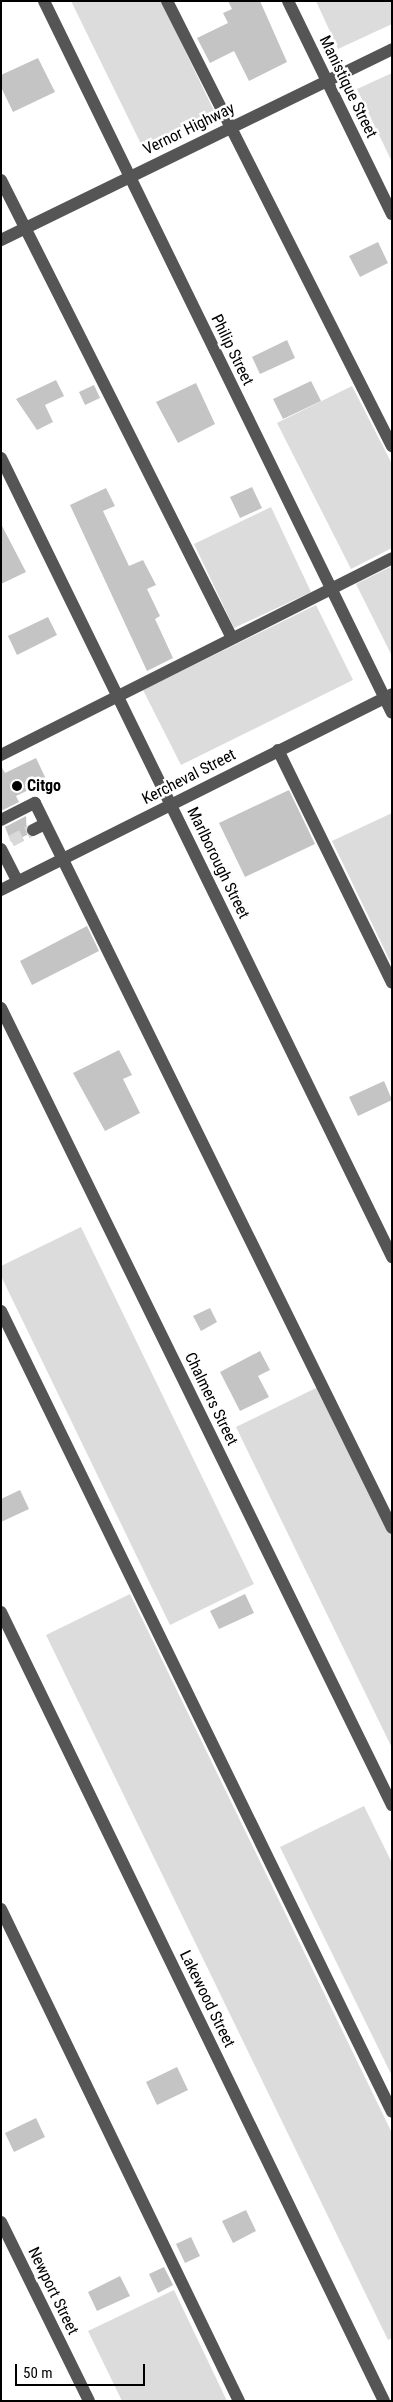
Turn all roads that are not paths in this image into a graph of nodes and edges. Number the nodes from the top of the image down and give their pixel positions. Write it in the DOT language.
graph roads {
  1 [pos="44,1"];
  2 [pos="167,1"];
  3 [pos="288,1"];
  4 [pos="392,49"];
  5 [pos="326,80"];
  6 [pos="228,128"];
  7 [pos="129,176"];
  8 [pos="1,180"];
  9 [pos="392,214"];
  10 [pos="25,228"];
  11 [pos="1,240"];
  12 [pos="392,446"];
  13 [pos="1,458"];
  14 [pos="392,558"];
  15 [pos="330,588"];
  16 [pos="232,638"];
  17 [pos="118,696"];
  18 [pos="388,696"];
  19 [pos="392,713"];
  20 [pos="278,750"];
  21 [pos="1,755"];
  22 [pos="171,804"];
  23 [pos="1,820"];
  24 [pos="45,824"];
  25 [pos="33,830"];
  26 [pos="4,845"];
  27 [pos="63,858"];
  28 [pos="17,881"];
  29 [pos="1,890"];
  30 [pos="392,983"];
  31 [pos="1,1008"];
  32 [pos="392,1257"];
  33 [pos="1,1311"];
  34 [pos="392,1528"];
  35 [pos="1,1612"];
  36 [pos="392,1805"];
  37 [pos="1,1909"];
  38 [pos="392,2112"];
  39 [pos="1,2222"];
  40 [pos="90,2401"];
  41 [pos="239,2401"];
  42 [pos="384,2401"];
  1 -- 7 [label="street, Philip Street"];
  2 -- 6 [label="street"];
  3 -- 5 [label="street, Manistique Street"];
  4 -- 5 [label="street, Vernor Highway"];
  5 -- 6 [label="street, Vernor Highway"];
  5 -- 9 [label="street, Manistique Street"];
  6 -- 7 [label="street, Vernor Highway"];
  6 -- 12 [label="street"];
  7 -- 10 [label="street, Vernor Highway"];
  7 -- 15 [label="street, Philip Street"];
  8 -- 10 [label="street"];
  10 -- 11 [label="street, Vernor Highway"];
  10 -- 16 [label="street"];
  13 -- 17 [label="street, Marlborough Street"];
  14 -- 15 [label="street"];
  15 -- 16 [label="street"];
  15 -- 18 [label="street, Philip Street"];
  16 -- 17 [label="street"];
  17 -- 21 [label="street"];
  17 -- 22 [label="street, Marlborough Street"];
  18 -- 19 [label="street, Philip Street"];
  18 -- 20 [label="street, Kercheval Street"];
  20 -- 22 [label="street, Kercheval Street"];
  20 -- 30 [label="street"];
  22 -- 27 [label="street, Kercheval Street"];
  22 -- 32 [label="street, Marlborough Street"];
  23 -- 24 [label="street"];
  24 -- 25 [label="street"];
  24 -- 27 [label="street"];
  26 -- 28 [label="street"];
  27 -- 28 [label="street, Kercheval Street"];
  27 -- 34 [label="street"];
  28 -- 29 [label="street, Kercheval Street"];
  31 -- 36 [label="street, Chalmers Street"];
  33 -- 38 [label="street"];
  35 -- 42 [label="street, Lakewood Street"];
  37 -- 41 [label="street"];
  39 -- 40 [label="street, Newport Street"];
}
